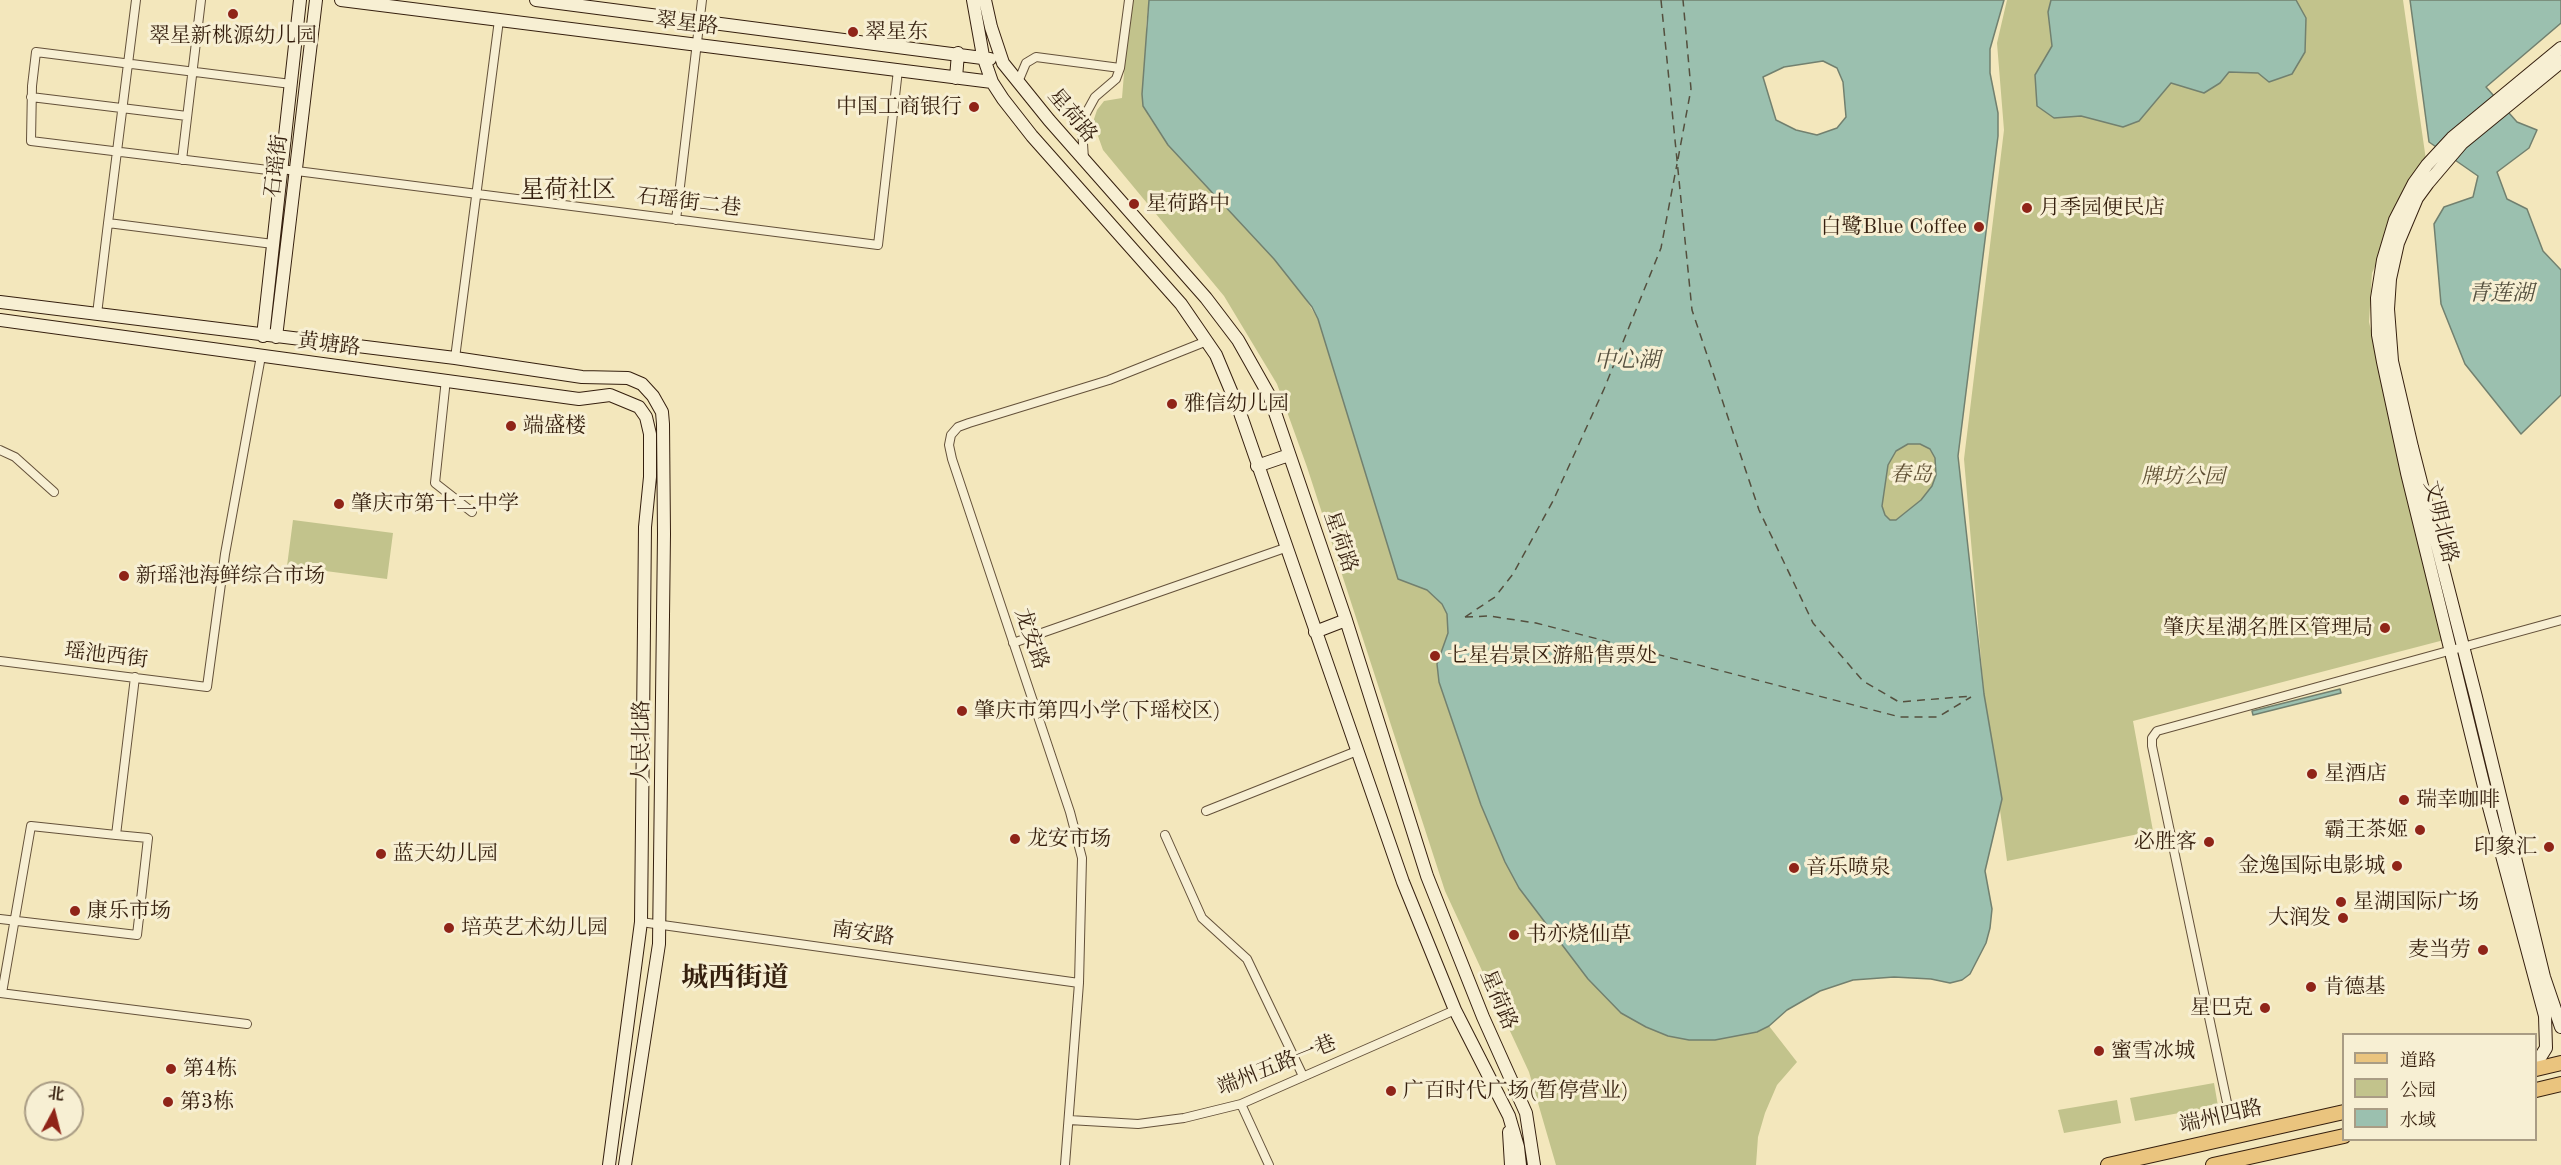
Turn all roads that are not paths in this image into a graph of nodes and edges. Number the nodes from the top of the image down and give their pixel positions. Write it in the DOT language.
graph roads {
  1 [pos="136,0"];
  2 [pos="201,0"];
  3 [pos="300,0"];
  4 [pos="316,0"];
  5 [pos="341,0"];
  6 [pos="536,0"];
  7 [pos="702,0"];
  8 [pos="973,0"];
  9 [pos="985,0"];
  10 [pos="1129,0"];
  11 [pos="427,5"];
  12 [pos="499,20"];
  13 [pos="699,21"];
  14 [pos="696,45"];
  15 [pos="2561,48"];
  16 [pos="958,53"];
  17 [pos="983,56"];
  18 [pos="2561,62"];
  19 [pos="1003,63"];
  20 [pos="128,64"];
  21 [pos="1120,68"];
  22 [pos="898,70"];
  23 [pos="192,72"];
  24 [pos="956,78"];
  25 [pos="992,82"];
  26 [pos="1018,82"];
  27 [pos="291,84"];
  28 [pos="32,97"];
  29 [pos="2510,97"];
  30 [pos="123,108"];
  31 [pos="187,116"];
  32 [pos="1048,120"];
  33 [pos="1032,136"];
  34 [pos="117,152"];
  35 [pos="182,160"];
  36 [pos="1084,161"];
  37 [pos="281,169"];
  38 [pos="296,171"];
  39 [pos="476,194"];
  40 [pos="676,220"];
  41 [pos="108,223"];
  42 [pos="273,244"];
  43 [pos="0,302"];
  44 [pos="97,314"];
  45 [pos="0,320"];
  46 [pos="263,336"];
  47 [pos="276,337"];
  48 [pos="1207,341"];
  49 [pos="261,356"];
  50 [pos="455,358"];
  51 [pos="582,377"];
  52 [pos="446,380"];
  53 [pos="646,417"];
  54 [pos="0,450"];
  55 [pos="1289,455"];
  56 [pos="1257,466"];
  57 [pos="54,492"];
  58 [pos="472,512"];
  59 [pos="1285,548"];
  60 [pos="1346,620"];
  61 [pos="2561,620"];
  62 [pos="1315,632"];
  63 [pos="1013,643"];
  64 [pos="2457,649"];
  65 [pos="0,661"];
  66 [pos="135,677"];
  67 [pos="1357,752"];
  68 [pos="1206,811"];
  69 [pos="116,835"];
  70 [pos="1165,835"];
  71 [pos="0,919"];
  72 [pos="16,921"];
  73 [pos="641,922"];
  74 [pos="660,923"];
  75 [pos="1079,983"];
  76 [pos="1,993"];
  77 [pos="1455,1010"];
  78 [pos="247,1024"];
  79 [pos="2561,1027"];
  80 [pos="2537,1061"];
  81 [pos="2561,1063"];
  82 [pos="2537,1069"];
  83 [pos="1304,1076"];
  84 [pos="2561,1084"];
  85 [pos="2537,1090"];
  86 [pos="1241,1104"];
  87 [pos="2229,1112"];
  88 [pos="2342,1112"];
  89 [pos="1509,1116"];
  90 [pos="1069,1120"];
  91 [pos="2342,1136"];
  92 [pos="609,1165"];
  93 [pos="625,1165"];
  94 [pos="1065,1165"];
  95 [pos="1269,1165"];
  96 [pos="1510,1165"];
  97 [pos="1520,1165"];
  98 [pos="1534,1165"];
  99 [pos="2108,1165"];
  100 [pos="2213,1165"];
  1 -- 20 [label="street"];
  2 -- 23 [label="street"];
  3 -- 27 [label="street, 石瑶街"];
  4 -- 38 [label="street, 石瑶街"];
  5 -- 11 [label="street, 翠星路"];
  6 -- 13 [label="street, 翠星路"];
  7 -- 13 [label="street"];
  8 -- 17 [label="street, 星荷路"];
  9 -- 19 [label="street, 星荷路"];
  10 -- 21 [label="street"];
  11 -- 12 [label="street, 翠星路"];
  12 -- 14 [label="street, 翠星路"];
  12 -- 39 [label="street"];
  13 -- 14 [label="street"];
  13 -- 16 [label="street, 翠星路"];
  14 -- 22 [label="street, 翠星路"];
  14 -- 40 [label="street"];
  15 -- 29 [label="street, 文明北路"];
  16 -- 17 [label="street, 翠星路"];
  16 -- 24 [label="street"];
  17 -- 19 [label="street, 翠星路"];
  17 -- 25 [label="street, 星荷路"];
  18 -- 29 [label="street, 文明北路"];
  19 -- 26 [label="street, 星荷路"];
  20 -- 23 [label="street"];
  20 -- 28 [label="street"];
  20 -- 30 [label="street"];
  21 -- 26 [label="street"];
  21 -- 36 [label="street"];
  22 -- 24 [label="street, 翠星路"];
  22 -- 40 [label="street, 石瑶街二巷"];
  23 -- 27 [label="street"];
  23 -- 31 [label="street"];
  24 -- 25 [label="street, 翠星路"];
  25 -- 33 [label="street, 星荷路"];
  26 -- 32 [label="street, 星荷路"];
  27 -- 37 [label="street, 石瑶街"];
  28 -- 30 [label="street"];
  28 -- 34 [label="street, 石瑶街二巷"];
  29 -- 64 [label="street, 文明北路"];
  30 -- 31 [label="street"];
  30 -- 34 [label="street"];
  31 -- 35 [label="street"];
  32 -- 33 [label="street"];
  32 -- 36 [label="street, 星荷路"];
  33 -- 48 [label="street, 星荷路"];
  34 -- 35 [label="street, 石瑶街二巷"];
  34 -- 41 [label="street"];
  35 -- 37 [label="street, 石瑶街二巷"];
  36 -- 55 [label="street, 星荷路"];
  37 -- 38 [label="street, 石瑶街二巷"];
  37 -- 42 [label="street, 石瑶街"];
  38 -- 39 [label="street, 石瑶街二巷"];
  38 -- 47 [label="street, 石瑶街"];
  39 -- 40 [label="street, 石瑶街二巷"];
  39 -- 50 [label="street"];
  41 -- 42 [label="street"];
  41 -- 44 [label="street"];
  42 -- 46 [label="street, 石瑶街"];
  43 -- 44 [label="street, 黄塘路"];
  44 -- 46 [label="street, 黄塘路"];
  45 -- 49 [label="street, 黄塘路"];
  46 -- 47 [label="street, 黄塘路"];
  47 -- 50 [label="street, 黄塘路"];
  48 -- 56 [label="street, 星荷路"];
  48 -- 63 [label="street, 龙安路"];
  49 -- 52 [label="street, 黄塘路"];
  49 -- 66 [label="street, 瑶池西街"];
  50 -- 51 [label="street, 黄塘路"];
  51 -- 74 [label="street, 人民北路"];
  52 -- 53 [label="street, 黄塘路"];
  52 -- 58 [label="street"];
  53 -- 73 [label="street, 人民北路"];
  54 -- 57 [label="street"];
  55 -- 56 [label="street"];
  55 -- 60 [label="street, 星荷路"];
  56 -- 59 [label="street, 星荷路"];
  59 -- 62 [label="street, 星荷路"];
  59 -- 63 [label="street"];
  60 -- 62 [label="street"];
  60 -- 98 [label="street, 星荷路"];
  61 -- 64 [label="street"];
  62 -- 67 [label="street, 星荷路"];
  63 -- 75 [label="street, 龙安路"];
  64 -- 79 [label="street, 文明北路"];
  64 -- 80 [label="street, 文明北路"];
  64 -- 87 [label="street"];
  65 -- 66 [label="street, 瑶池西街"];
  66 -- 69 [label="street"];
  67 -- 68 [label="street"];
  67 -- 77 [label="street, 星荷路"];
  69 -- 72 [label="street"];
  69 -- 72 [label="street"];
  70 -- 83 [label="street"];
  71 -- 72 [label="street"];
  72 -- 76 [label="street"];
  73 -- 74 [label="street, 南安路"];
  73 -- 92 [label="street, 人民北路"];
  74 -- 75 [label="street, 南安路"];
  74 -- 93 [label="street, 人民北路"];
  75 -- 90 [label="street, 龙安路"];
  76 -- 78 [label="street"];
  77 -- 83 [label="street, 端州五路一巷"];
  77 -- 89 [label="street, 星荷路"];
  81 -- 82 [label="main road"];
  83 -- 86 [label="street, 端州五路一巷"];
  84 -- 85 [label="main road"];
  86 -- 90 [label="street, 端州五路一巷"];
  86 -- 95 [label="street"];
  88 -- 99 [label="main road, 端州四路"];
  89 -- 96 [label="street"];
  89 -- 97 [label="street, 星荷路"];
  90 -- 94 [label="street, 龙安路"];
  91 -- 100 [label="main road"];
}
